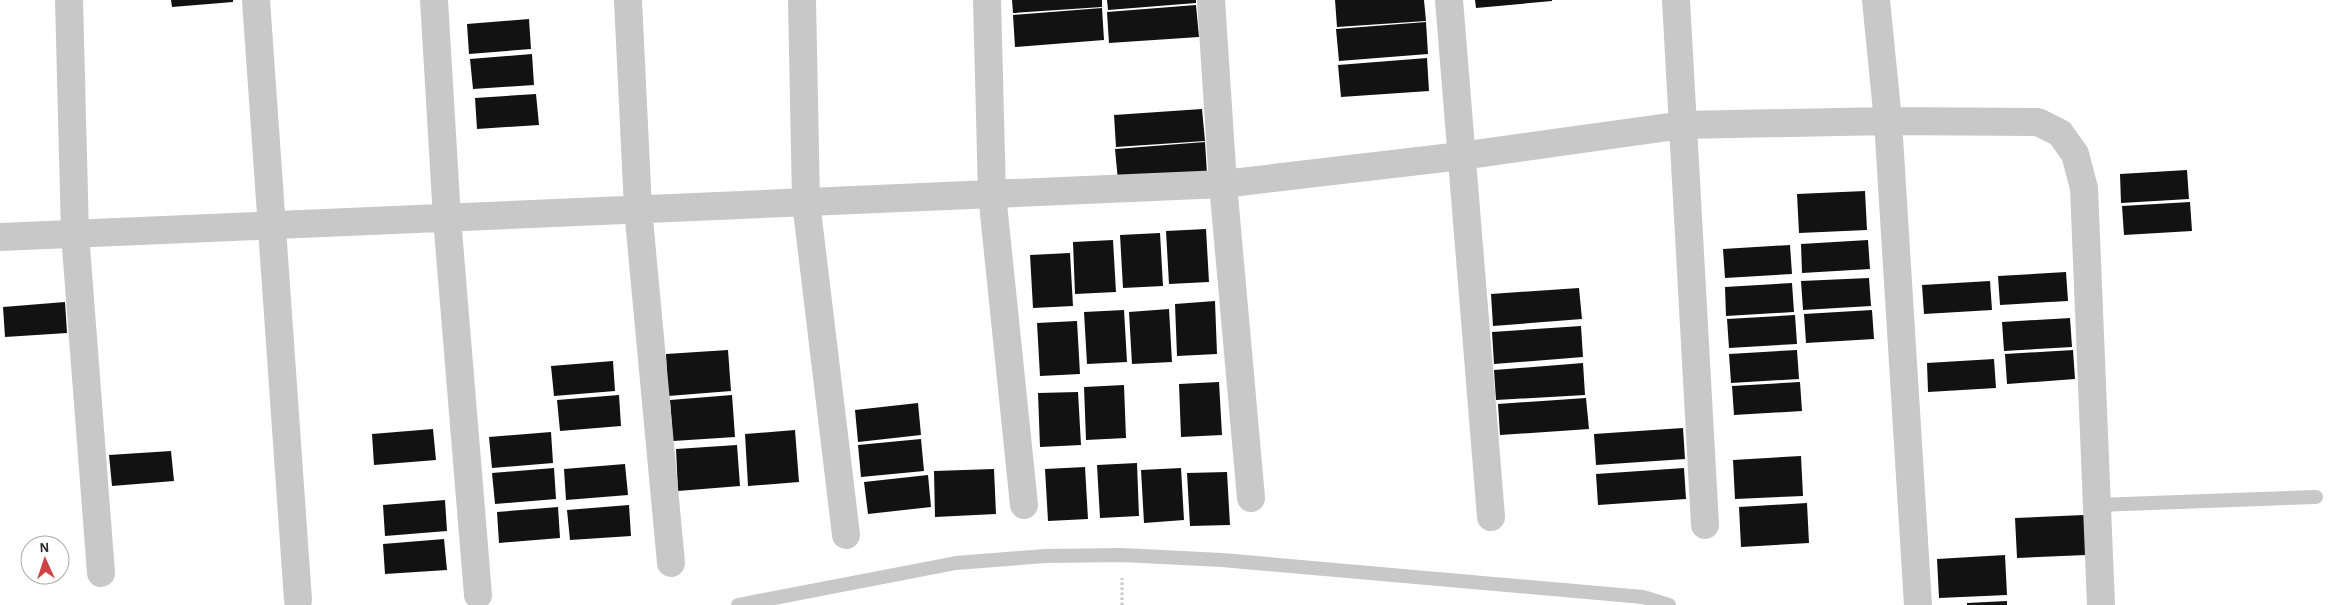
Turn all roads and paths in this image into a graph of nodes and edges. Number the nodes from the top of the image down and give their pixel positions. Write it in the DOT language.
graph roads {
  1 [pos="70,0"];
  2 [pos="256,0"];
  3 [pos="434,0"];
  4 [pos="628,0"];
  5 [pos="802,0"];
  6 [pos="987,0"];
  7 [pos="1211,0"];
  8 [pos="1449,0"];
  9 [pos="1676,0"];
  10 [pos="1876,0"];
  11 [pos="1888,121"];
  12 [pos="1683,125"];
  13 [pos="1461,156"];
  14 [pos="1223,184"];
  15 [pos="992,194"];
  16 [pos="806,202"];
  17 [pos="638,209"];
  18 [pos="447,218"];
  19 [pos="272,225"];
  20 [pos="74,234"];
  21 [pos="0,237"];
  22 [pos="2316,497"];
  23 [pos="1251,498"];
  24 [pos="1024,504"];
  25 [pos="2097,505"];
  26 [pos="1491,517"];
  27 [pos="1705,525"];
  28 [pos="846,535"];
  29 [pos="671,563"];
  30 [pos="101,573"];
  31 [pos="478,596"];
  32 [pos="298,600"];
  33 [pos="738,605"];
  34 [pos="1670,605"];
  35 [pos="1918,605"];
  36 [pos="2101,605"];
  1 -- 20 [label="street"];
  2 -- 19 [label="street"];
  3 -- 18 [label="street"];
  4 -- 17 [label="street"];
  5 -- 16 [label="street"];
  6 -- 15 [label="street"];
  7 -- 14 [label="street"];
  8 -- 13 [label="street"];
  9 -- 12 [label="street"];
  10 -- 11 [label="street"];
  11 -- 12 [label="street"];
  11 -- 25 [label="street"];
  11 -- 35 [label="street"];
  12 -- 13 [label="street"];
  12 -- 27 [label="street"];
  13 -- 14 [label="street"];
  13 -- 26 [label="street"];
  14 -- 15 [label="street"];
  14 -- 23 [label="street"];
  15 -- 16 [label="street"];
  15 -- 24 [label="street"];
  16 -- 17 [label="street"];
  16 -- 28 [label="street"];
  17 -- 18 [label="street"];
  17 -- 29 [label="street"];
  18 -- 19 [label="street"];
  18 -- 31 [label="street"];
  19 -- 20 [label="street"];
  19 -- 32 [label="street"];
  20 -- 21 [label="street"];
  20 -- 30 [label="street"];
  22 -- 25 [label="lane"];
  25 -- 36 [label="street"];
  33 -- 34 [label="lane"];
}
